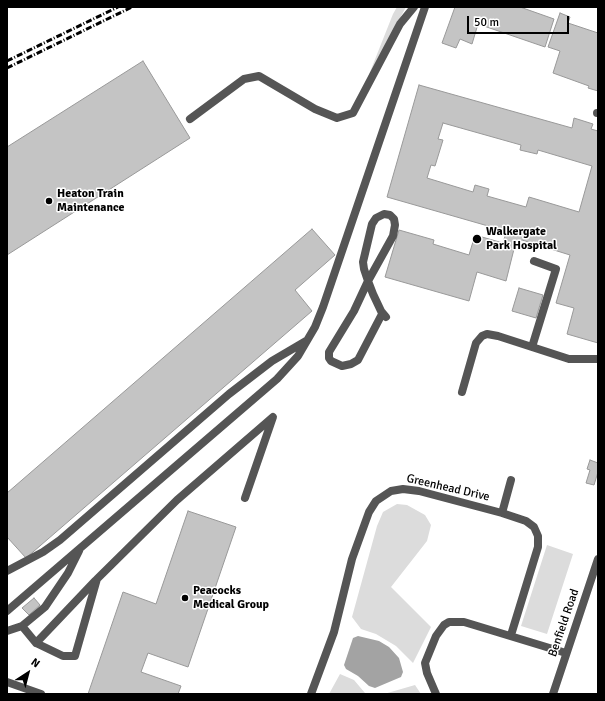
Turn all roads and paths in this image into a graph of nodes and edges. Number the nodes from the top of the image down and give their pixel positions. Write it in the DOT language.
graph roads {
  1 [pos="414,7"];
  2 [pos="426,7"];
  3 [pos="190,118"];
  4 [pos="534,262"];
  5 [pos="368,281"];
  6 [pos="308,340"];
  7 [pos="532,347"];
  8 [pos="598,359"];
  9 [pos="462,392"];
  10 [pos="511,480"];
  11 [pos="245,498"];
  12 [pos="502,513"];
  13 [pos="81,546"];
  14 [pos="598,559"];
  15 [pos="7,571"];
  16 [pos="96,579"];
  17 [pos="7,611"];
  18 [pos="22,626"];
  19 [pos="7,631"];
  20 [pos="511,635"];
  21 [pos="36,643"];
  22 [pos="566,653"];
  23 [pos="7,682"];
  24 [pos="41,694"];
  25 [pos="311,694"];
  26 [pos="436,694"];
  27 [pos="552,694"];
  1 -- 3 [label="street"];
  2 -- 6 [label="street"];
  4 -- 7 [label="street"];
  5 -- 5 [label="street"];
  5 -- 5 [label="street"];
  6 -- 13 [label="street"];
  6 -- 15 [label="street"];
  7 -- 8 [label="street"];
  7 -- 9 [label="street"];
  10 -- 12 [label="street"];
  11 -- 16 [label="street"];
  12 -- 20 [label="street, Greenhead Drive"];
  12 -- 25 [label="street, Greenhead Drive"];
  13 -- 17 [label="street"];
  13 -- 18 [label="street"];
  14 -- 22 [label="street, Benfield Road"];
  16 -- 21 [label="street"];
  16 -- 21 [label="street"];
  18 -- 19 [label="street"];
  18 -- 21 [label="street"];
  20 -- 22 [label="street"];
  20 -- 26 [label="street"];
  22 -- 27 [label="street, Benfield Road"];
  23 -- 24 [label="street"];
}
